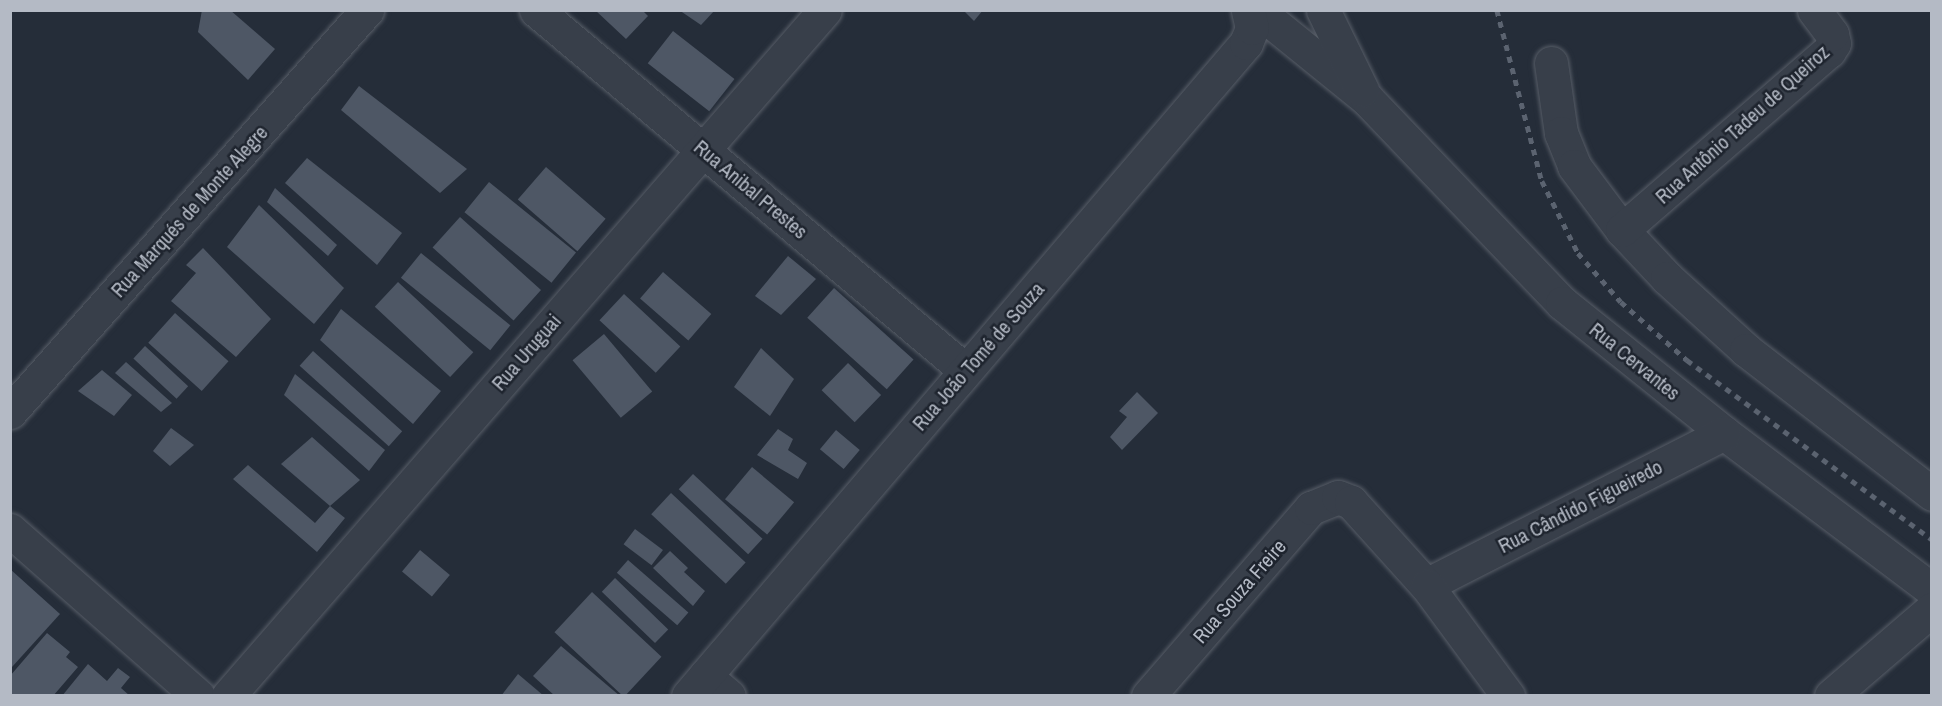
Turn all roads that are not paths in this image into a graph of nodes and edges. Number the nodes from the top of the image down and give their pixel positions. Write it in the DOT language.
graph roads {
  1 [pos="367,10"];
  2 [pos="825,10"];
  3 [pos="1248,10"];
  4 [pos="1257,10"];
  5 [pos="1294,10"];
  6 [pos="1323,10"];
  7 [pos="1814,10"];
  8 [pos="541,12"];
  9 [pos="1551,63"];
  10 [pos="1367,99"];
  11 [pos="704,150"];
  12 [pos="1622,230"];
  13 [pos="965,370"];
  14 [pos="10,412"];
  15 [pos="1724,433"];
  16 [pos="1932,494"];
  17 [pos="10,530"];
  18 [pos="1436,580"];
  19 [pos="1932,590"];
  20 [pos="1932,609"];
  21 [pos="707,689"];
  22 [pos="198,696"];
  23 [pos="228,696"];
  24 [pos="1148,696"];
  25 [pos="1508,696"];
  26 [pos="1831,696"];
  1 -- 14 [label="street, Rua Marqués de Monte Alegre"];
  2 -- 11 [label="street, Rua Uruguai"];
  3 -- 13 [label="street, Rua João Tomé de Souza"];
  4 -- 5 [label="street"];
  4 -- 10 [label="street, Rua Cervantes"];
  6 -- 10 [label="street, Rua Cervantes"];
  7 -- 12 [label="street, Rua Antônio Tadeu de Queiroz"];
  8 -- 11 [label="street, Rua Anibal Prestes"];
  9 -- 12 [label="street"];
  10 -- 15 [label="street, Rua Cervantes"];
  11 -- 13 [label="street, Rua Anibal Prestes"];
  11 -- 23 [label="street, Rua Uruguai"];
  12 -- 16 [label="street"];
  13 -- 21 [label="street, Rua João Tomé de Souza"];
  15 -- 18 [label="street, Rua Cândido Figueiredo"];
  15 -- 19 [label="street, Rua Cervantes"];
  17 -- 22 [label="street"];
  20 -- 26 [label="street"];
  24 -- 25 [label="street, Rua Souza Freire"];
}
